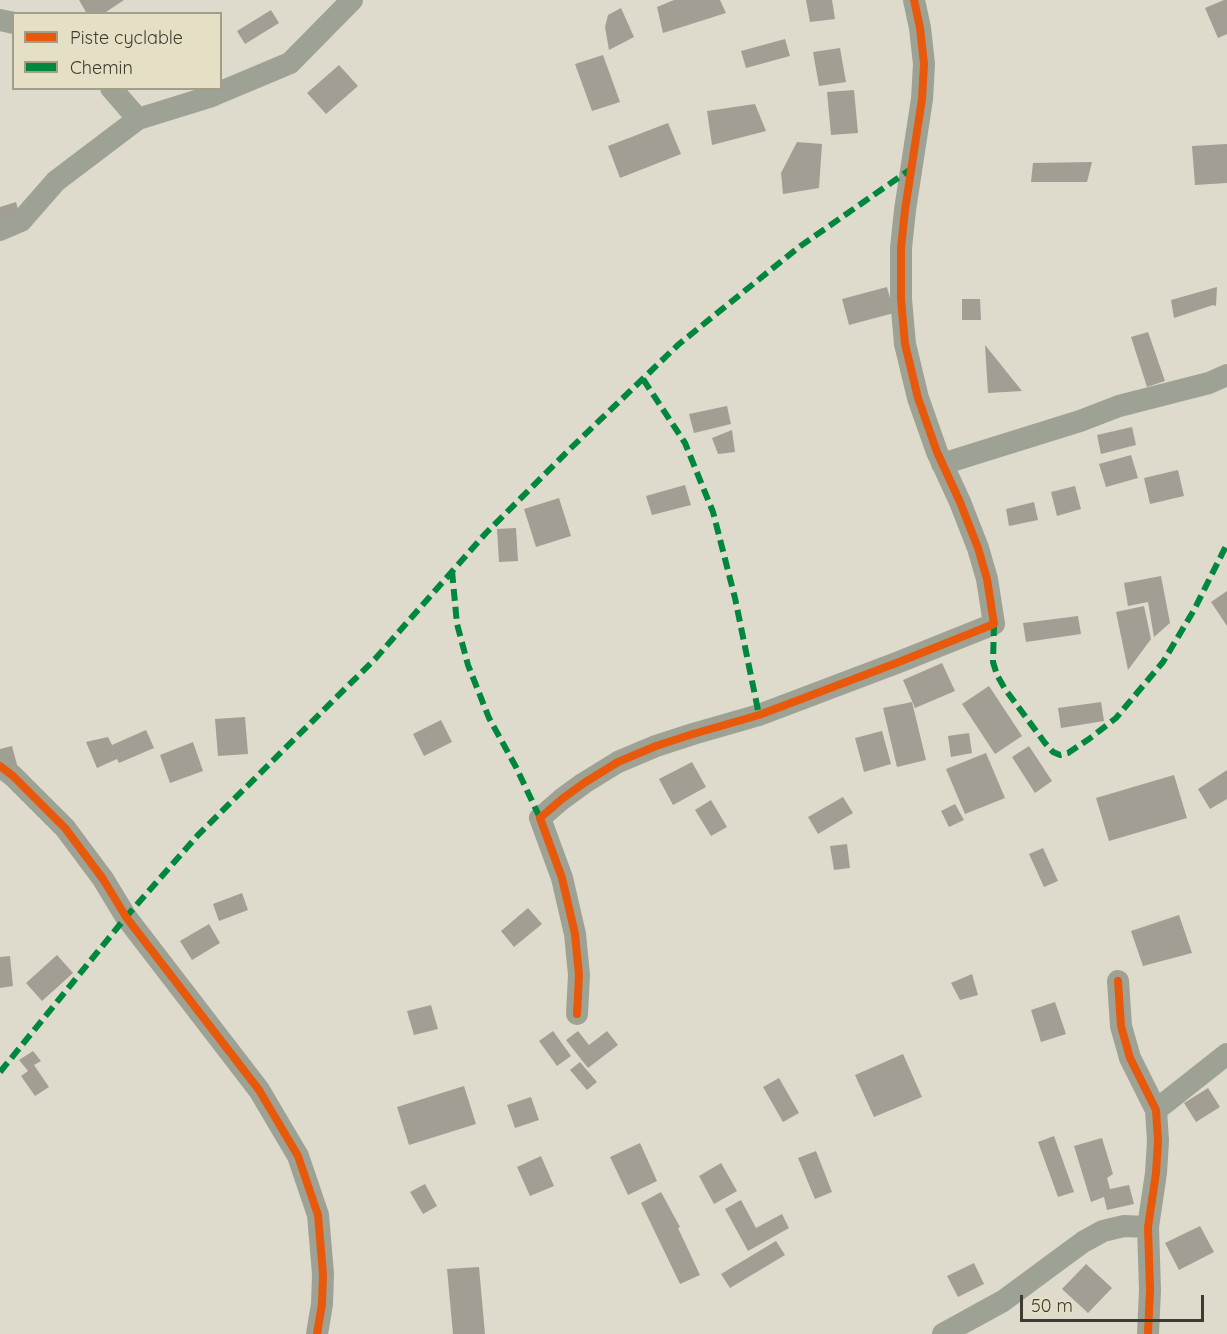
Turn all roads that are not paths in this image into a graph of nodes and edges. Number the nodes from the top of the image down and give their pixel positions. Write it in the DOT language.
graph roads {
  1 [pos="351,0"];
  2 [pos="914,0"];
  3 [pos="113,90"];
  4 [pos="138,119"];
  5 [pos="0,230"];
  6 [pos="1227,375"];
  7 [pos="942,464"];
  8 [pos="0,766"];
  9 [pos="1118,981"];
  10 [pos="577,1014"];
  11 [pos="1227,1053"];
  12 [pos="1156,1110"];
  13 [pos="1148,1227"];
  14 [pos="318,1334"];
  15 [pos="943,1334"];
  16 [pos="1148,1334"];
  1 -- 4 [label="street"];
  2 -- 7 [label="street"];
  3 -- 4 [label="street"];
  4 -- 5 [label="street"];
  6 -- 7 [label="street"];
  7 -- 10 [label="street"];
  8 -- 14 [label="street"];
  9 -- 12 [label="street"];
  11 -- 12 [label="street"];
  12 -- 13 [label="street"];
  13 -- 15 [label="street"];
  13 -- 16 [label="street"];
}
